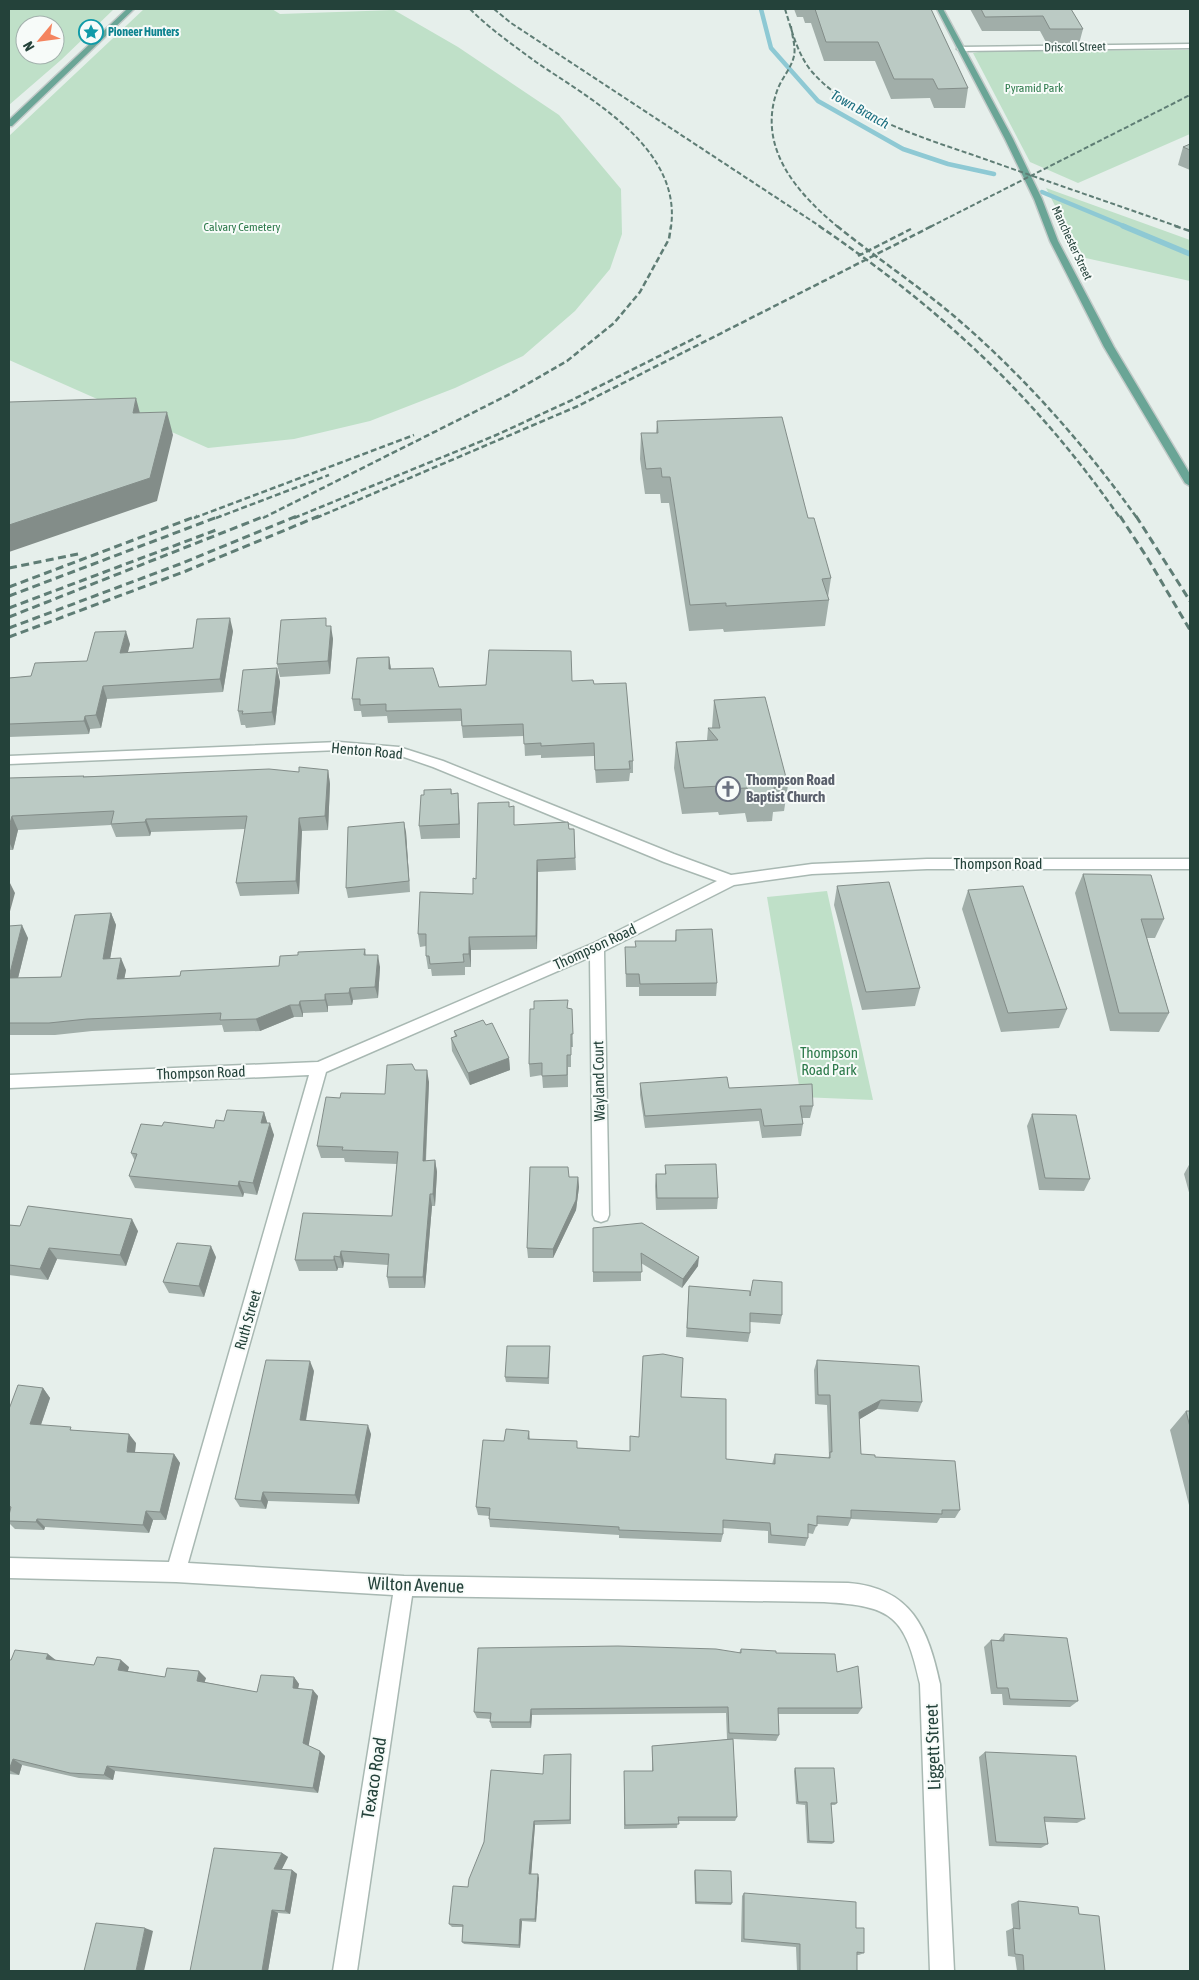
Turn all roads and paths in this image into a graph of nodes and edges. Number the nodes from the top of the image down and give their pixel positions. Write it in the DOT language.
graph roads {
  1 [pos="131,9"];
  2 [pos="940,9"];
  3 [pos="1190,46"];
  4 [pos="961,49"];
  5 [pos="9,124"];
  6 [pos="1190,482"];
  7 [pos="9,760"];
  8 [pos="1190,864"];
  9 [pos="731,880"];
  10 [pos="597,948"];
  11 [pos="319,1068"];
  12 [pos="9,1081"];
  13 [pos="600,1214"];
  14 [pos="9,1568"];
  15 [pos="176,1572"];
  16 [pos="404,1586"];
  17 [pos="824,1592"];
  18 [pos="344,1971"];
  19 [pos="942,1971"];
  1 -- 5 [label="main road"];
  2 -- 4 [label="main road, Manchester Street"];
  3 -- 4 [label="street, Driscoll Street"];
  4 -- 6 [label="main road, Manchester Street"];
  7 -- 9 [label="street, Henton Road"];
  8 -- 9 [label="street, Thompson Road"];
  9 -- 10 [label="street, Thompson Road"];
  10 -- 11 [label="street, Thompson Road"];
  10 -- 13 [label="street, Wayland Court"];
  11 -- 12 [label="street, Thompson Road"];
  11 -- 15 [label="street, Ruth Street"];
  14 -- 15 [label="street, Wilton Avenue"];
  15 -- 16 [label="street, Wilton Avenue"];
  16 -- 17 [label="street, Wilton Avenue"];
  16 -- 18 [label="street, Texaco Road"];
  17 -- 19 [label="street, Liggett Street"];
}
